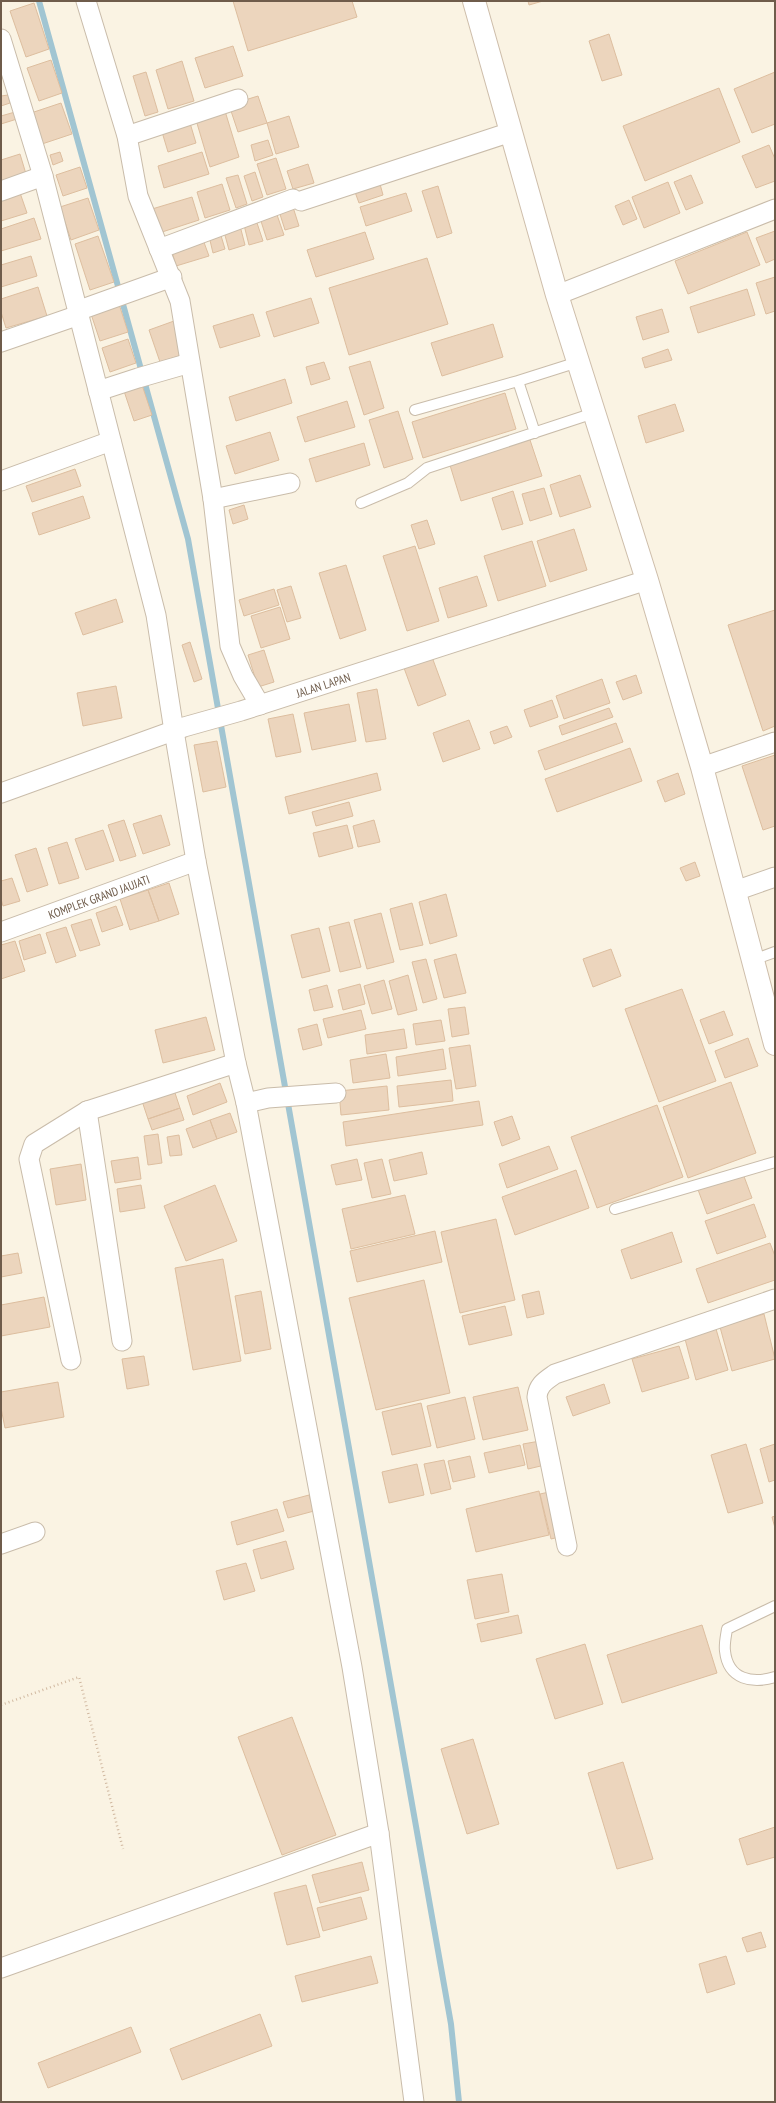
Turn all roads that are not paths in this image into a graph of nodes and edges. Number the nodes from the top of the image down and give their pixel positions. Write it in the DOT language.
graph roads {
  1 [pos="86,1"];
  2 [pos="474,1"];
  3 [pos="1,39"];
  4 [pos="238,99"];
  5 [pos="511,132"];
  6 [pos="127,136"];
  7 [pos="43,176"];
  8 [pos="1,191"];
  9 [pos="775,209"];
  10 [pos="160,249"];
  11 [pos="164,280"];
  12 [pos="557,295"];
  13 [pos="78,313"];
  14 [pos="1,342"];
  15 [pos="578,362"];
  16 [pos="185,365"];
  17 [pos="518,381"];
  18 [pos="98,391"];
  19 [pos="415,410"];
  20 [pos="594,413"];
  21 [pos="535,433"];
  22 [pos="111,441"];
  23 [pos="1,481"];
  24 [pos="290,483"];
  25 [pos="213,499"];
  26 [pos="361,503"];
  27 [pos="647,580"];
  28 [pos="260,705"];
  29 [pos="179,729"];
  30 [pos="775,742"];
  31 [pos="702,767"];
  32 [pos="1,793"];
  33 [pos="196,861"];
  34 [pos="775,877"];
  35 [pos="735,890"];
  36 [pos="1,932"];
  37 [pos="775,952"];
  38 [pos="753,960"];
  39 [pos="774,1040"];
  40 [pos="236,1063"];
  41 [pos="336,1093"];
  42 [pos="246,1103"];
  43 [pos="87,1111"];
  44 [pos="775,1162"];
  45 [pos="615,1209"];
  46 [pos="775,1299"];
  47 [pos="122,1340"];
  48 [pos="71,1360"];
  49 [pos="35,1532"];
  50 [pos="1,1544"];
  51 [pos="567,1546"];
  52 [pos="775,1606"];
  53 [pos="775,1677"];
  54 [pos="378,1834"];
  55 [pos="1,1968"];
  56 [pos="414,2102"];
  1 -- 6 [label="street"];
  2 -- 5 [label="street"];
  3 -- 7 [label="street"];
  4 -- 6 [label="street"];
  5 -- 10 [label="street"];
  5 -- 12 [label="street"];
  6 -- 10 [label="street"];
  7 -- 8 [label="street"];
  7 -- 13 [label="street"];
  9 -- 12 [label="street"];
  10 -- 11 [label="street"];
  11 -- 13 [label="street"];
  11 -- 16 [label="street"];
  12 -- 15 [label="street"];
  13 -- 14 [label="street"];
  13 -- 18 [label="street"];
  15 -- 17 [label="lane"];
  15 -- 20 [label="street"];
  16 -- 18 [label="street"];
  16 -- 25 [label="street"];
  17 -- 19 [label="lane"];
  17 -- 21 [label="lane"];
  18 -- 22 [label="street"];
  20 -- 21 [label="lane"];
  20 -- 27 [label="street"];
  21 -- 26 [label="lane"];
  22 -- 23 [label="street"];
  22 -- 29 [label="street"];
  24 -- 25 [label="street"];
  25 -- 28 [label="street"];
  27 -- 28 [label="street, JALAN LAPAN"];
  27 -- 31 [label="street"];
  28 -- 29 [label="street, JALAN LAPAN"];
  29 -- 32 [label="street, JALAN LAPAN"];
  29 -- 33 [label="street"];
  30 -- 31 [label="street"];
  31 -- 35 [label="street"];
  33 -- 36 [label="street, KOMPLEK GRAND JAUJATI"];
  33 -- 40 [label="street"];
  34 -- 35 [label="street"];
  35 -- 38 [label="street"];
  37 -- 38 [label="lane"];
  38 -- 39 [label="street"];
  40 -- 42 [label="street"];
  40 -- 43 [label="street"];
  41 -- 42 [label="street"];
  42 -- 54 [label="street"];
  43 -- 47 [label="street"];
  43 -- 48 [label="street"];
  44 -- 45 [label="lane"];
  46 -- 51 [label="street"];
  49 -- 50 [label="street"];
  52 -- 53 [label="lane"];
  54 -- 55 [label="street"];
  54 -- 56 [label="street"];
}
